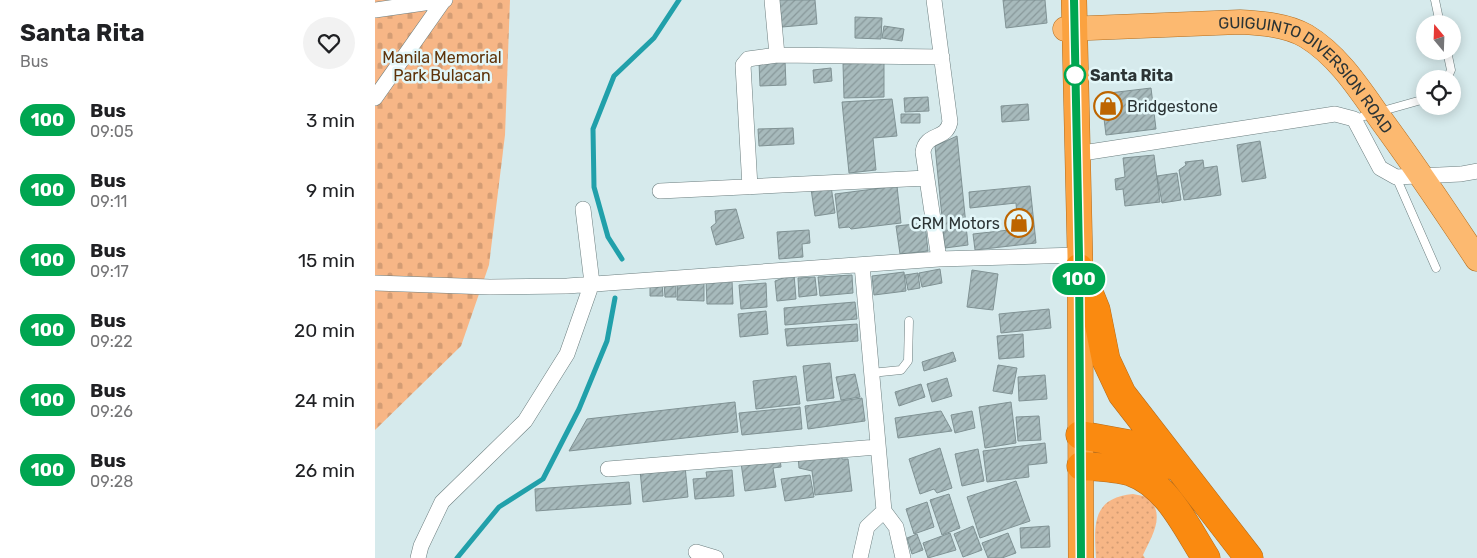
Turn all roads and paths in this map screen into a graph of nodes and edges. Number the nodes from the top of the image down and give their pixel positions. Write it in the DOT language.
graph roads {
  1 [pos="445,0"];
  2 [pos="772,0"];
  3 [pos="934,0"];
  4 [pos="1074,0"];
  5 [pos="1435,0"];
  6 [pos="375,10"];
  7 [pos="1438,15"];
  8 [pos="1065,29"];
  9 [pos="777,55"];
  10 [pos="942,57"];
  11 [pos="375,98"];
  12 [pos="1416,102"];
  13 [pos="1354,119"];
  14 [pos="1076,154"];
  15 [pos="1477,171"];
  16 [pos="1422,176"];
  17 [pos="1396,177"];
  18 [pos="927,178"];
  19 [pos="750,187"];
  20 [pos="660,191"];
  21 [pos="583,209"];
  22 [pos="939,259"];
  23 [pos="1477,259"];
  24 [pos="1079,262"];
  25 [pos="862,265"];
  26 [pos="1436,268"];
  27 [pos="375,283"];
  28 [pos="592,283"];
  29 [pos="909,321"];
  30 [pos="871,373"];
  31 [pos="1080,436"];
  32 [pos="877,447"];
  33 [pos="1081,466"];
  34 [pos="608,469"];
  35 [pos="1179,470"];
  36 [pos="883,511"];
  37 [pos="696,552"];
  38 [pos="418,558"];
  39 [pos="716,558"];
  40 [pos="860,558"];
  41 [pos="903,558"];
  42 [pos="1081,558"];
  43 [pos="1206,558"];
  44 [pos="1249,558"];
  1 -- 6 [label="street"];
  1 -- 11 [label="street"];
  2 -- 9 [label="street"];
  3 -- 10 [label="street"];
  4 -- 14 [label="highway"];
  5 -- 7 [label="lane"];
  8 -- 16 [label="main road, GUIGUINTO DIVERSION ROAD"];
  9 -- 10 [label="street"];
  9 -- 19 [label="street"];
  10 -- 18 [label="street"];
  12 -- 13 [label="lane"];
  13 -- 14 [label="street"];
  13 -- 17 [label="street"];
  14 -- 24 [label="highway"];
  15 -- 16 [label="street"];
  16 -- 17 [label="street"];
  16 -- 23 [label="main road, GUIGUINTO DIVERSION ROAD"];
  17 -- 26 [label="lane"];
  18 -- 19 [label="street"];
  18 -- 22 [label="street"];
  19 -- 20 [label="street"];
  21 -- 28 [label="street"];
  22 -- 24 [label="street"];
  22 -- 25 [label="street"];
  24 -- 31 [label="highway"];
  24 -- 35 [label="highway"];
  25 -- 28 [label="street"];
  25 -- 30 [label="street"];
  27 -- 28 [label="street"];
  28 -- 38 [label="street"];
  29 -- 30 [label="lane"];
  30 -- 32 [label="street"];
  31 -- 33 [label="highway"];
  31 -- 35 [label="highway"];
  32 -- 34 [label="street"];
  32 -- 36 [label="street"];
  33 -- 42 [label="highway"];
  33 -- 43 [label="highway"];
  35 -- 44 [label="highway"];
  36 -- 40 [label="street"];
  36 -- 41 [label="street"];
  37 -- 39 [label="street"];
}
